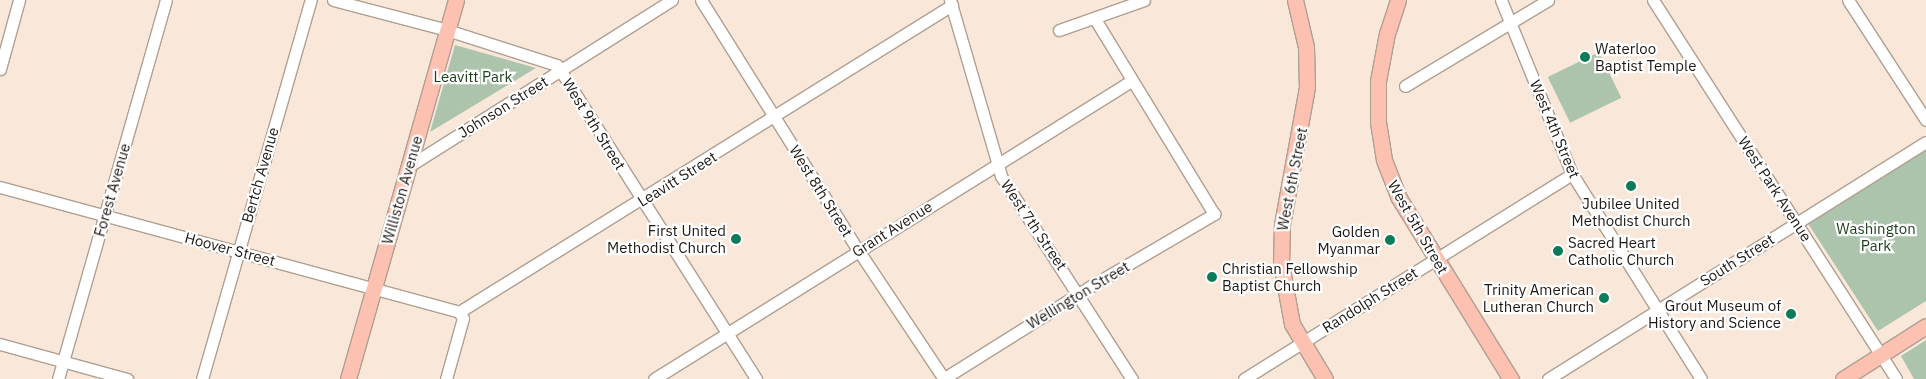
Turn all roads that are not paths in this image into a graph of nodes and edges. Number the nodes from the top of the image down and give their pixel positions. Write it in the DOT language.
graph roads {
  1 [pos="19,0"];
  2 [pos="166,0"];
  3 [pos="311,0"];
  4 [pos="333,0"];
  5 [pos="456,0"];
  6 [pos="672,0"];
  7 [pos="701,0"];
  8 [pos="1295,0"];
  9 [pos="1398,0"];
  10 [pos="1501,0"];
  11 [pos="1548,0"];
  12 [pos="1653,0"];
  13 [pos="1848,0"];
  14 [pos="1141,1"];
  15 [pos="951,3"];
  16 [pos="1094,19"];
  17 [pos="1511,20"];
  18 [pos="447,30"];
  19 [pos="1059,30"];
  20 [pos="0,69"];
  21 [pos="560,71"];
  22 [pos="1131,81"];
  23 [pos="1405,86"];
  24 [pos="774,117"];
  25 [pos="1926,120"];
  26 [pos="1926,142"];
  27 [pos="997,162"];
  28 [pos="409,166"];
  29 [pos="1572,174"];
  30 [pos="0,187"];
  31 [pos="642,201"];
  32 [pos="105,215"];
  33 [pos="1797,223"];
  34 [pos="858,250"];
  35 [pos="238,251"];
  36 [pos="1436,259"];
  37 [pos="374,288"];
  38 [pos="1079,293"];
  39 [pos="1657,310"];
  40 [pos="459,312"];
  41 [pos="1926,326"];
  42 [pos="726,333"];
  43 [pos="1303,342"];
  44 [pos="0,344"];
  45 [pos="1880,355"];
  46 [pos="63,362"];
  47 [pos="58,379"];
  48 [pos="127,379"];
  49 [pos="202,379"];
  50 [pos="348,379"];
  51 [pos="446,379"];
  52 [pos="654,379"];
  53 [pos="756,379"];
  54 [pos="944,379"];
  55 [pos="1132,379"];
  56 [pos="1244,379"];
  57 [pos="1325,379"];
  58 [pos="1511,379"];
  59 [pos="1548,379"];
  60 [pos="1701,379"];
  61 [pos="1843,379"];
  62 [pos="1896,379"];
  1 -- 20 [label="street"];
  2 -- 32 [label="street, Forest Avenue"];
  3 -- 35 [label="street, Bertch Avenue"];
  4 -- 18 [label="street, West 9th Street"];
  5 -- 18 [label="main road, Williston Avenue"];
  6 -- 21 [label="street, Johnson Street"];
  7 -- 24 [label="street, West 8th Street"];
  8 -- 43 [label="main road, West 6th Street"];
  9 -- 36 [label="main road, West 5th Street"];
  10 -- 17 [label="street, West 4th Street"];
  11 -- 17 [label="street"];
  12 -- 33 [label="street, West Park Avenue"];
  13 -- 25 [label="street"];
  14 -- 16 [label="street"];
  15 -- 24 [label="street, Leavitt Street"];
  15 -- 27 [label="street, West 7th Street"];
  16 -- 19 [label="street"];
  16 -- 22 [label="street"];
  17 -- 23 [label="street"];
  17 -- 29 [label="street, West 4th Street"];
  18 -- 21 [label="street, West 9th Street"];
  18 -- 28 [label="main road, Williston Avenue"];
  21 -- 28 [label="street, Johnson Street"];
  21 -- 31 [label="street, West 9th Street"];
  22 -- 27 [label="street, Grant Avenue"];
  22 -- 38 [label="street, Wellington Street"];
  24 -- 31 [label="street, Leavitt Street"];
  24 -- 34 [label="street, West 8th Street"];
  26 -- 33 [label="street, South Street"];
  27 -- 34 [label="street, Grant Avenue"];
  27 -- 38 [label="street, West 7th Street"];
  28 -- 37 [label="main road, Williston Avenue"];
  29 -- 36 [label="street, Randolph Street"];
  29 -- 39 [label="street, West 4th Street"];
  30 -- 32 [label="street, Hoover Street"];
  31 -- 40 [label="street, Leavitt Street"];
  31 -- 42 [label="street, West 9th Street"];
  32 -- 35 [label="street, Hoover Street"];
  32 -- 46 [label="street, Forest Avenue"];
  33 -- 39 [label="street, South Street"];
  33 -- 45 [label="street, West Park Avenue"];
  34 -- 42 [label="street, Grant Avenue"];
  34 -- 54 [label="street, West 8th Street"];
  35 -- 37 [label="street, Hoover Street"];
  35 -- 49 [label="street, Bertch Avenue"];
  36 -- 43 [label="street, Randolph Street"];
  36 -- 58 [label="main road, West 5th Street"];
  37 -- 40 [label="street, Hoover Street"];
  37 -- 50 [label="main road, Williston Avenue"];
  38 -- 54 [label="street, Wellington Street"];
  38 -- 55 [label="street, West 7th Street"];
  39 -- 59 [label="street, South Street"];
  39 -- 60 [label="street, West 4th Street"];
  40 -- 51 [label="street"];
  41 -- 45 [label="main road"];
  42 -- 52 [label="street, Grant Avenue"];
  42 -- 53 [label="street, West 9th Street"];
  43 -- 56 [label="street, Randolph Street"];
  43 -- 57 [label="main road, West 6th Street"];
  44 -- 46 [label="street"];
  45 -- 61 [label="main road"];
  45 -- 62 [label="street, West Park Avenue"];
  46 -- 47 [label="street, Forest Avenue"];
  46 -- 48 [label="street"];
}
